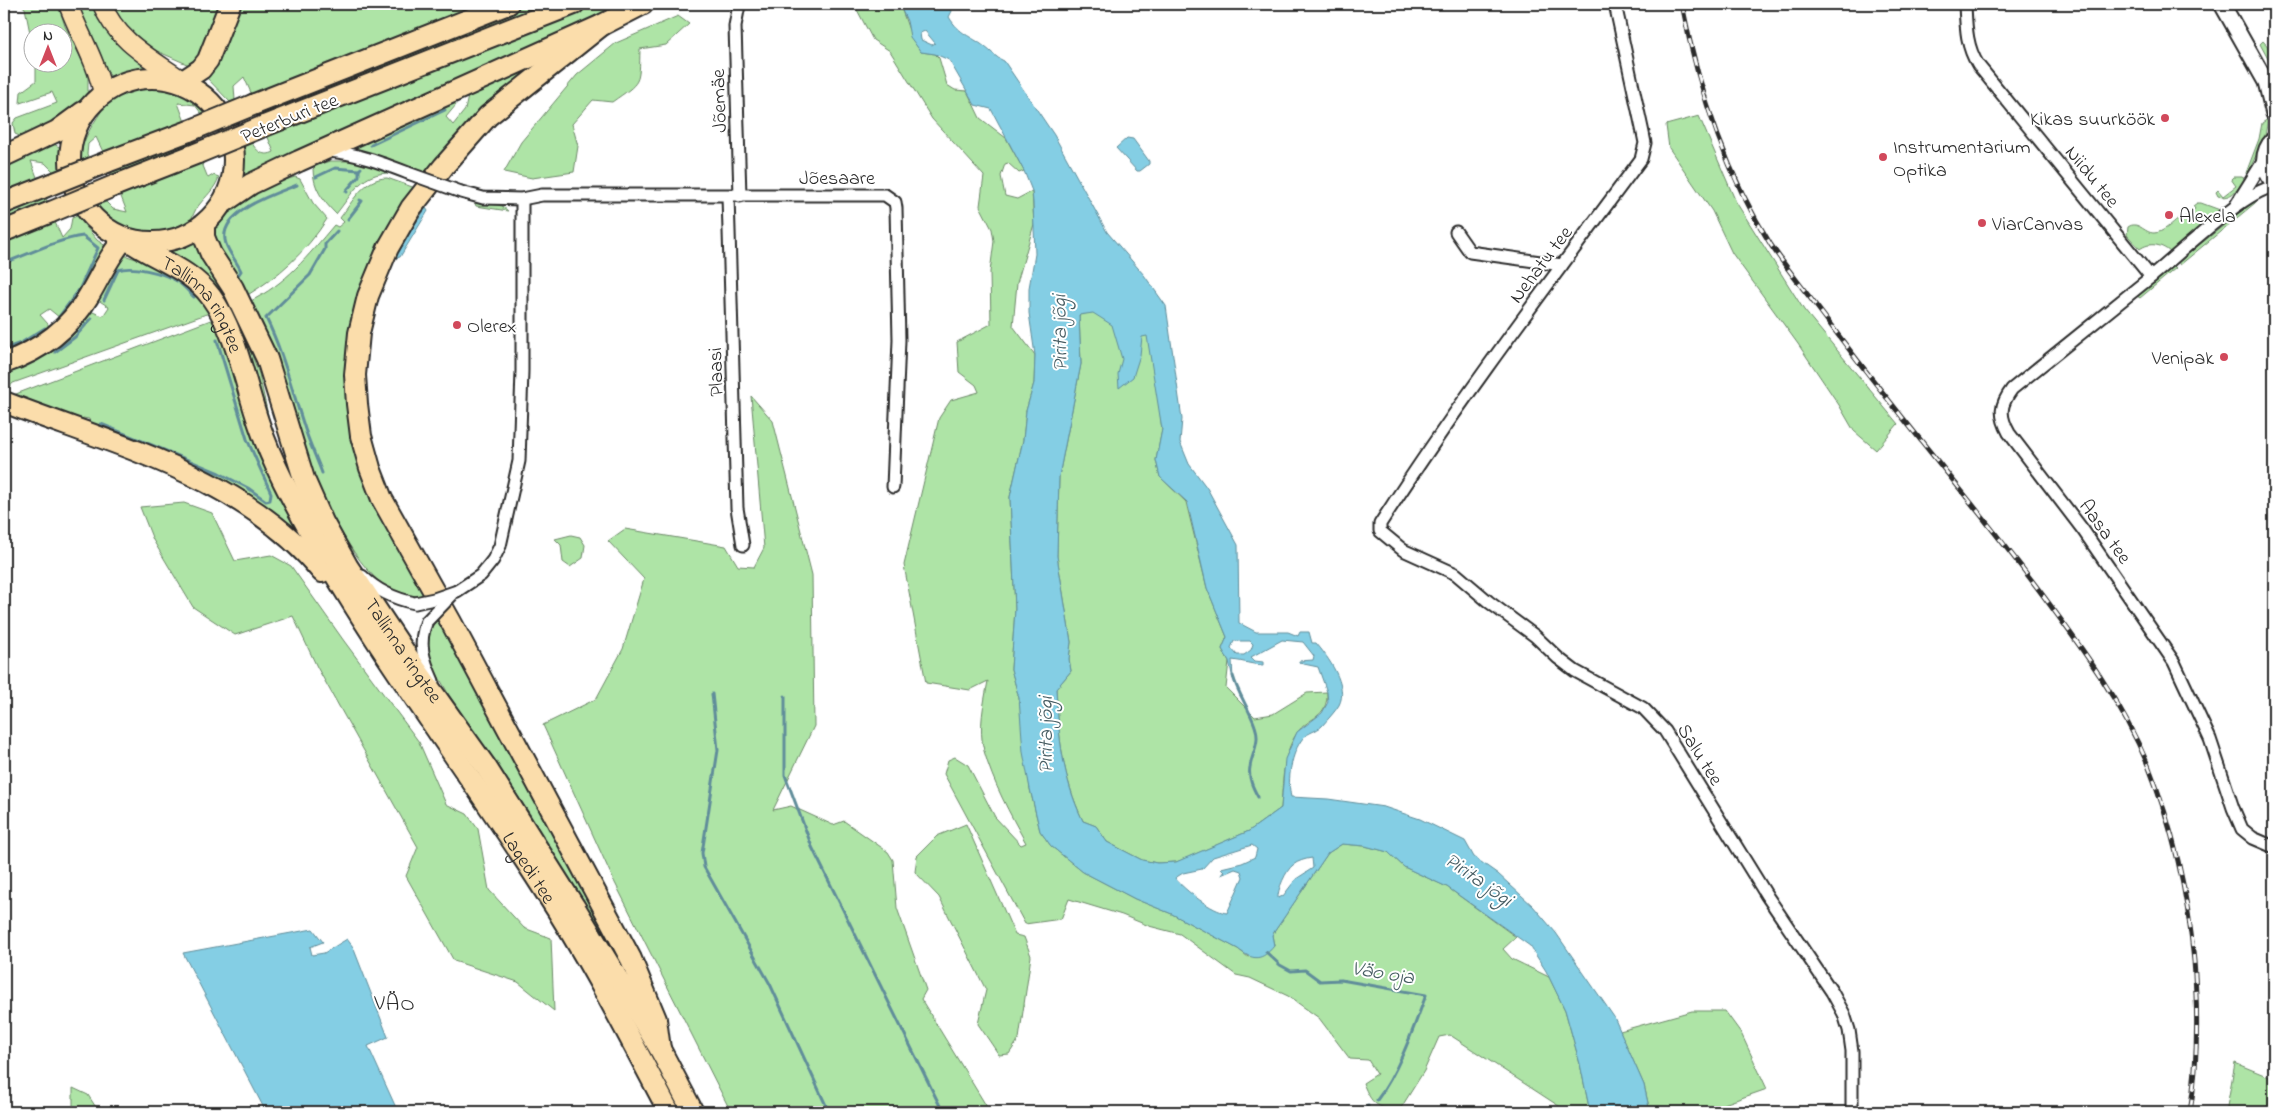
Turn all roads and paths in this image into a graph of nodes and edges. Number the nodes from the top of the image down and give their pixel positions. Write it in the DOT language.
graph roads {
  1 [pos="68,4"];
  2 [pos="102,4"];
  3 [pos="230,4"];
  4 [pos="508,4"];
  5 [pos="574,4"];
  6 [pos="643,4"];
  7 [pos="738,4"];
  8 [pos="1615,4"];
  9 [pos="1965,4"];
  10 [pos="2222,4"];
  11 [pos="602,25"];
  12 [pos="2252,53"];
  13 [pos="183,81"];
  14 [pos="2274,83"];
  15 [pos="104,94"];
  16 [pos="87,109"];
  17 [pos="2274,114"];
  18 [pos="2274,123"];
  19 [pos="2274,139"];
  20 [pos="321,151"];
  21 [pos="4,156"];
  22 [pos="2264,160"];
  23 [pos="2274,183"];
  24 [pos="2274,187"];
  25 [pos="734,196"];
  26 [pos="522,199"];
  27 [pos="4,203"];
  28 [pos="223,203"];
  29 [pos="2233,208"];
  30 [pos="204,224"];
  31 [pos="4,231"];
  32 [pos="1456,232"];
  33 [pos="125,238"];
  34 [pos="1562,265"];
  35 [pos="2152,277"];
  36 [pos="4,363"];
  37 [pos="4,402"];
  38 [pos="893,487"];
  39 [pos="1380,524"];
  40 [pos="743,545"];
  41 [pos="348,566"];
  42 [pos="457,591"];
  43 [pos="373,635"];
  44 [pos="443,706"];
  45 [pos="2274,847"];
  46 [pos="660,1049"];
  47 [pos="669,1112"];
  48 [pos="693,1112"];
  49 [pos="1852,1112"];
  1 -- 15 [label="main road"];
  2 -- 13 [label="main road"];
  3 -- 13 [label="highway"];
  4 -- 27 [label="highway, Peterburi tee, bridge"];
  5 -- 31 [label="highway, Peterburi tee, bridge"];
  6 -- 11 [label="highway"];
  7 -- 25 [label="street, Jõemäe"];
  8 -- 34 [label="street, Nehatu tee"];
  9 -- 35 [label="street, Niidu tee"];
  10 -- 12 [label="street"];
  11 -- 20 [label="highway"];
  11 -- 46 [label="highway"];
  12 -- 14 [label="street"];
  12 -- 17 [label="street"];
  13 -- 15 [label="highway"];
  13 -- 28 [label="highway"];
  15 -- 16 [label="highway"];
  16 -- 21 [label="highway"];
  16 -- 33 [label="highway"];
  18 -- 19 [label="street"];
  19 -- 22 [label="street"];
  20 -- 26 [label="street, Jõesaare, bridge"];
  20 -- 28 [label="highway"];
  22 -- 23 [label="street"];
  22 -- 29 [label="street"];
  24 -- 29 [label="street"];
  25 -- 26 [label="street, Jõesaare"];
  25 -- 38 [label="street, Jõesaare"];
  25 -- 40 [label="street, Plaasi"];
  26 -- 42 [label="street"];
  28 -- 30 [label="highway"];
  29 -- 35 [label="street"];
  30 -- 33 [label="highway"];
  30 -- 41 [label="highway, Tallinna ringtee"];
  32 -- 34 [label="street"];
  33 -- 36 [label="highway"];
  33 -- 43 [label="highway, Tallinna ringtee"];
  34 -- 39 [label="street, Nehatu tee"];
  35 -- 45 [label="street, Aasa tee"];
  37 -- 43 [label="highway"];
  39 -- 49 [label="street, Salu tee"];
  41 -- 42 [label="street, bridge"];
  41 -- 44 [label="highway, Tallinna ringtee"];
  42 -- 44 [label="street, bridge"];
  43 -- 47 [label="highway, Lagedi tee"];
  44 -- 46 [label="highway, Tallinna ringtee"];
  46 -- 48 [label="highway"];
}
